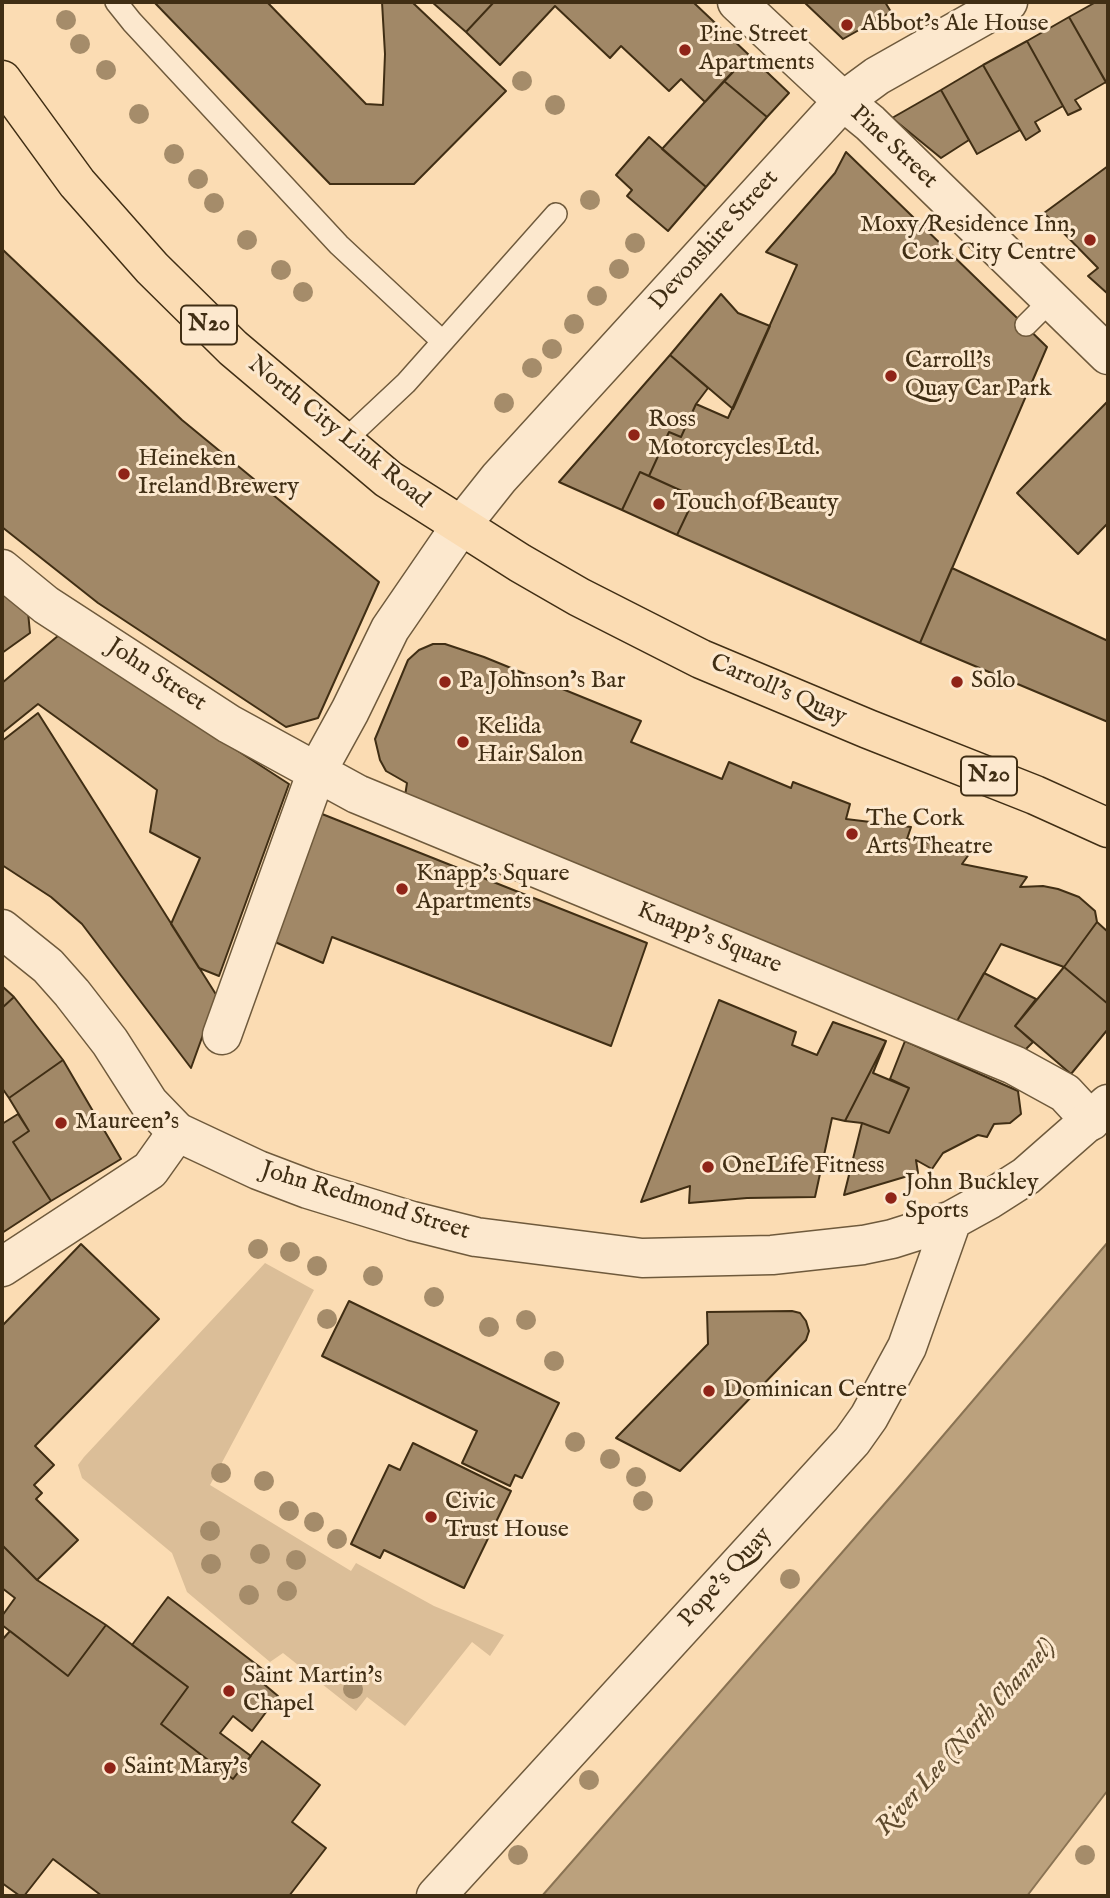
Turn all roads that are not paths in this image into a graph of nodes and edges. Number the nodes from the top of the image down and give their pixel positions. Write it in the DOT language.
graph roads {
  1 [pos="116,2"];
  2 [pos="737,2"];
  3 [pos="1008,2"];
  4 [pos="2,80"];
  5 [pos="843,101"];
  6 [pos="556,214"];
  7 [pos="442,341"];
  8 [pos="1108,355"];
  9 [pos="343,442"];
  10 [pos="460,527"];
  11 [pos="2,569"];
  12 [pos="317,771"];
  13 [pos="1108,828"];
  14 [pos="2,929"];
  15 [pos="222,1035"];
  16 [pos="1100,1112"];
  17 [pos="177,1132"];
  18 [pos="952,1220"];
  19 [pos="2,1267"];
  20 [pos="436,1896"];
  1 -- 7 [label="lane"];
  2 -- 5 [label="street, Pine Street"];
  3 -- 5 [label="street, Devonshire Street"];
  4 -- 9 [label="highway, North City Link Road / N20"];
  5 -- 8 [label="street, Pine Street"];
  5 -- 10 [label="street, Devonshire Street"];
  6 -- 7 [label="lane"];
  7 -- 9 [label="lane"];
  9 -- 10 [label="highway, North City Link Road / N20"];
  10 -- 12 [label="street, Devonshire Street"];
  10 -- 13 [label="highway, Carroll's Quay / N20"];
  11 -- 12 [label="street, John Street"];
  12 -- 15 [label="street, Devonshire Street"];
  12 -- 16 [label="street, Knapp's Square"];
  14 -- 17 [label="street, John Redmond Street"];
  16 -- 18 [label="street, John Redmond Street"];
  17 -- 18 [label="street, John Redmond Street"];
  17 -- 19 [label="street"];
  18 -- 20 [label="street, Pope's Quay"];
}
